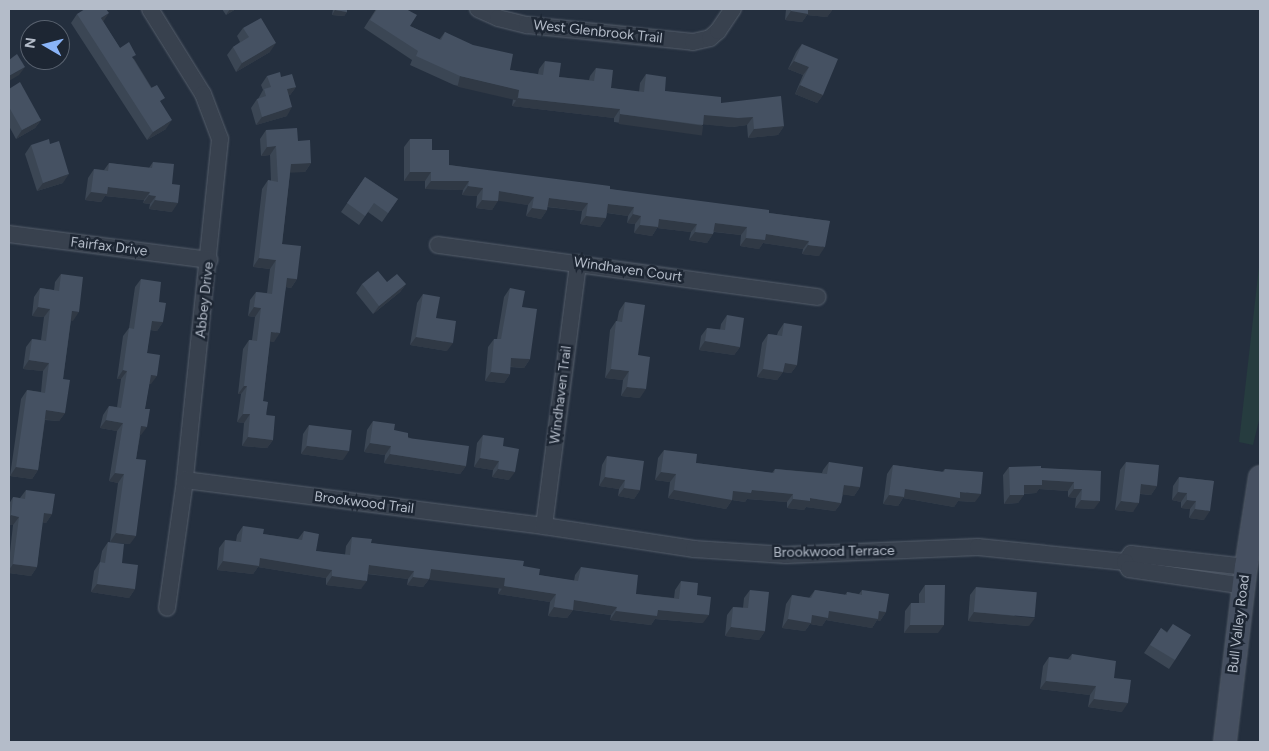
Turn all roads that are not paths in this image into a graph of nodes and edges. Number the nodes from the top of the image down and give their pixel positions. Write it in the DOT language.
graph roads {
  1 [pos="150,9"];
  2 [pos="478,9"];
  3 [pos="733,9"];
  4 [pos="9,234"];
  5 [pos="438,245"];
  6 [pos="209,260"];
  7 [pos="578,263"];
  8 [pos="817,297"];
  9 [pos="1260,477"];
  10 [pos="185,480"];
  11 [pos="544,526"];
  12 [pos="1245,576"];
  13 [pos="167,608"];
  14 [pos="1225,742"];
  1 -- 6 [label="street, Abbey Drive"];
  2 -- 3 [label="street, West Glenbrook Trail"];
  4 -- 6 [label="street, Fairfax Drive"];
  5 -- 7 [label="street, Windhaven Court"];
  6 -- 10 [label="street, Abbey Drive"];
  7 -- 8 [label="street, Windhaven Court"];
  7 -- 11 [label="street, Windhaven Trail"];
  9 -- 12 [label="street, Bull Valley Road"];
  10 -- 11 [label="street, Brookwood Trail"];
  10 -- 13 [label="street, Abbey Drive"];
  11 -- 12 [label="street, Brookwood Terrace"];
  12 -- 14 [label="street, Bull Valley Road"];
}
